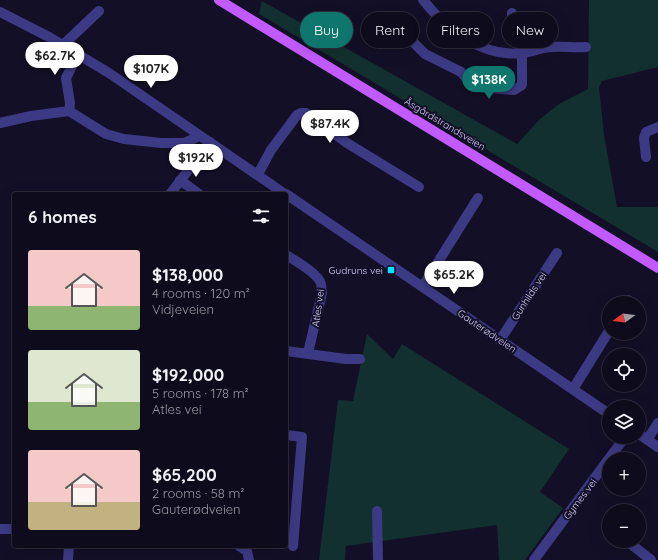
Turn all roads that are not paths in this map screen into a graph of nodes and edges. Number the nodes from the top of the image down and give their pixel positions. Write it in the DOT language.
graph roads {
  1 [pos="219,0"];
  2 [pos="422,0"];
  3 [pos="99,11"];
  4 [pos="0,12"];
  5 [pos="63,45"];
  6 [pos="586,47"];
  7 [pos="419,48"];
  8 [pos="521,48"];
  9 [pos="522,53"];
  10 [pos="78,54"];
  11 [pos="69,111"];
  12 [pos="0,123"];
  13 [pos="658,127"];
  14 [pos="200,136"];
  15 [pos="210,142"];
  16 [pos="646,157"];
  17 [pos="258,174"];
  18 [pos="180,180"];
  19 [pos="419,187"];
  20 [pos="171,192"];
  21 [pos="196,192"];
  22 [pos="283,192"];
  23 [pos="288,195"];
  24 [pos="478,198"];
  25 [pos="557,253"];
  26 [pos="288,256"];
  27 [pos="658,268"];
  28 [pos="423,286"];
  29 [pos="500,340"];
  30 [pos="603,340"];
  31 [pos="288,350"];
  32 [pos="308,353"];
  33 [pos="360,359"];
  34 [pos="573,389"];
  35 [pos="602,409"];
  36 [pos="658,423"];
  37 [pos="646,434"];
  38 [pos="288,435"];
  39 [pos="646,439"];
  40 [pos="620,444"];
  41 [pos="658,447"];
  42 [pos="377,511"];
  43 [pos="0,529"];
  44 [pos="12,529"];
  45 [pos="293,546"];
  46 [pos="69,548"];
  47 [pos="242,548"];
  48 [pos="636,548"];
  49 [pos="68,560"];
  50 [pos="249,560"];
  51 [pos="378,560"];
  52 [pos="534,560"];
  53 [pos="651,560"];
  1 -- 27 [label="main road, Åsgårdstrandsveien"];
  2 -- 9 [label="street"];
  3 -- 5 [label="street"];
  4 -- 5 [label="street, Gauterødveien"];
  5 -- 10 [label="street, Gauterødveien"];
  6 -- 9 [label="street"];
  7 -- 9 [label="street"];
  8 -- 9 [label="street"];
  10 -- 11 [label="street"];
  10 -- 14 [label="street, Gauterødveien"];
  11 -- 12 [label="street"];
  11 -- 14 [label="street"];
  13 -- 16 [label="street"];
  14 -- 15 [label="street, Gauterødveien"];
  15 -- 17 [label="street, Gauterødveien"];
  15 -- 18 [label="street"];
  17 -- 19 [label="street"];
  17 -- 22 [label="street, Gauterødveien"];
  18 -- 20 [label="street"];
  18 -- 21 [label="street"];
  23 -- 28 [label="street, Gauterødveien"];
  24 -- 28 [label="street"];
  25 -- 29 [label="street, Gunhilds vei"];
  26 -- 32 [label="street, Atles vei"];
  28 -- 29 [label="street, Gauterødveien"];
  29 -- 34 [label="street, Gauterødveien"];
  30 -- 34 [label="street"];
  31 -- 32 [label="street"];
  32 -- 33 [label="street"];
  34 -- 35 [label="street, Gauterødveien"];
  36 -- 37 [label="street"];
  38 -- 45 [label="street"];
  39 -- 41 [label="street"];
  40 -- 52 [label="street, Gymes vei"];
  42 -- 51 [label="street"];
  43 -- 44 [label="street"];
  46 -- 49 [label="street"];
  47 -- 50 [label="street"];
  48 -- 53 [label="street"];
}
